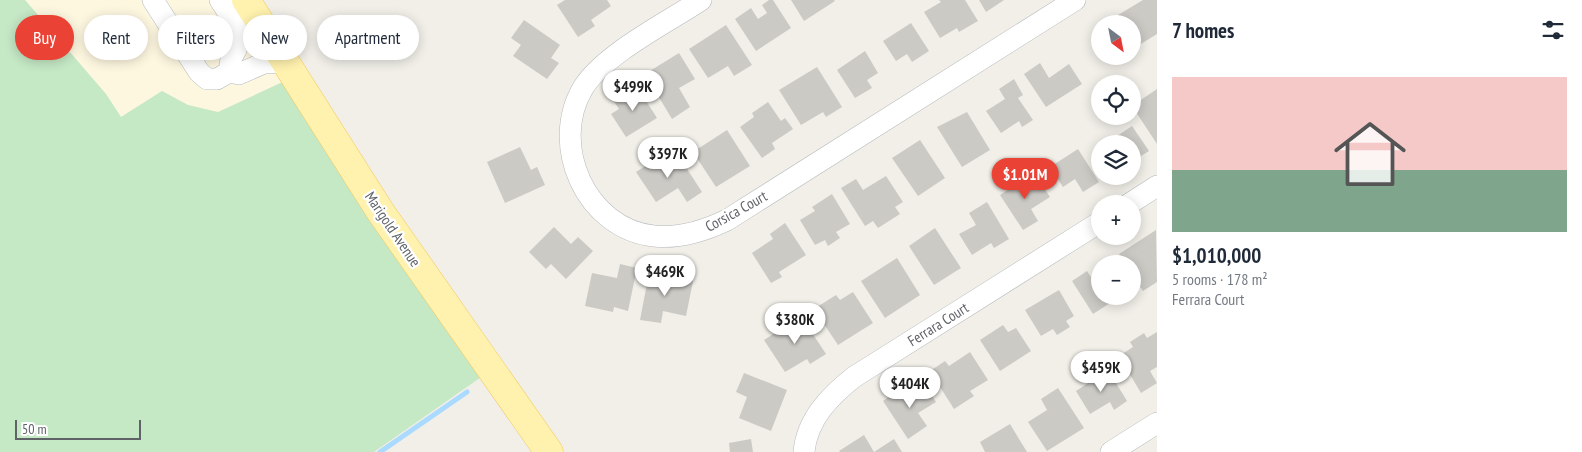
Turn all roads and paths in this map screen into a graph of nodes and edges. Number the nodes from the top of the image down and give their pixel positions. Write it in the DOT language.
graph roads {
  1 [pos="153,0"];
  2 [pos="220,0"];
  3 [pos="246,0"];
  4 [pos="702,0"];
  5 [pos="1075,0"];
  6 [pos="286,62"];
  7 [pos="229,72"];
  8 [pos="1157,186"];
  9 [pos="1141,196"];
  10 [pos="1091,228"];
  11 [pos="1157,423"];
  12 [pos="549,452"];
  13 [pos="804,452"];
  14 [pos="1110,452"];
  1 -- 7 [label="street"];
  2 -- 7 [label="street"];
  3 -- 6 [label="main road, Marigold Avenue"];
  4 -- 5 [label="street, Corsica Court"];
  6 -- 7 [label="street"];
  6 -- 12 [label="main road, Marigold Avenue"];
  8 -- 9 [label="street"];
  10 -- 13 [label="street, Ferrara Court"];
  11 -- 14 [label="street"];
}
